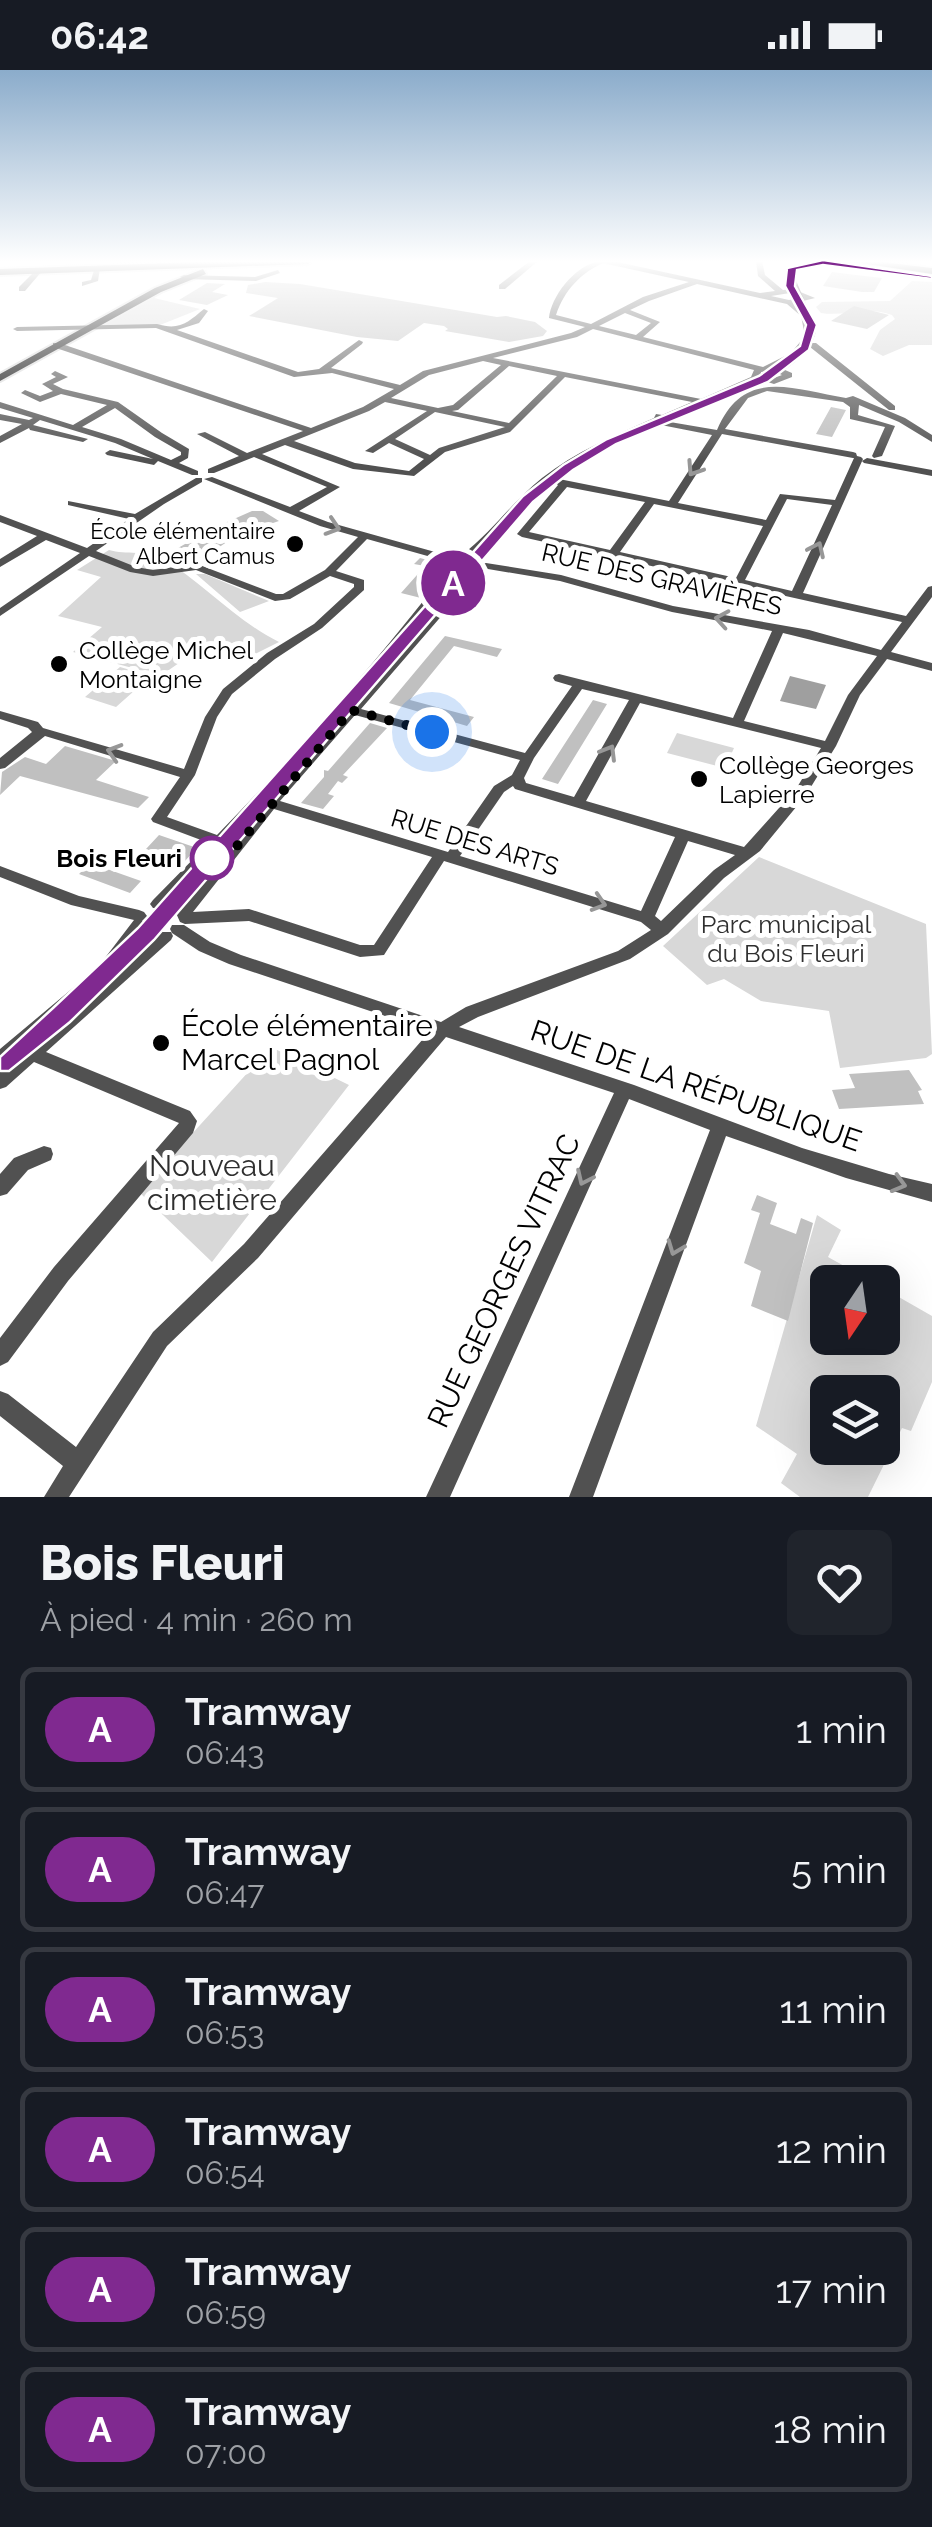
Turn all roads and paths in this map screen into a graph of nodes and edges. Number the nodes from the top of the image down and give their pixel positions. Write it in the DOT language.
graph roads {
  1 [pos="108,328"];
  2 [pos="162,328"];
  3 [pos="178,328"];
  4 [pos="593,328"];
  5 [pos="597,328"];
  6 [pos="598,328"];
  7 [pos="649,328"];
  8 [pos="807,328"];
  9 [pos="817,328"];
  10 [pos="17,329"];
  11 [pos="84,329"];
  12 [pos="172,330"];
  13 [pos="638,337"];
  14 [pos="359,342"];
  15 [pos="57,345"];
  16 [pos="522,348"];
  17 [pos="810,349"];
  18 [pos="484,358"];
  19 [pos="510,365"];
  20 [pos="322,370"];
  21 [pos="761,371"];
  22 [pos="54,374"];
  23 [pos="563,374"];
  24 [pos="0,376"];
  25 [pos="788,376"];
  26 [pos="774,380"];
  27 [pos="401,388"];
  28 [pos="60,391"];
  29 [pos="25,394"];
  30 [pos="385,399"];
  31 [pos="700,401"];
  32 [pos="0,404"];
  33 [pos="114,404"];
  34 [pos="443,411"];
  35 [pos="0,417"];
  36 [pos="660,420"];
  37 [pos="902,420"];
  38 [pos="681,421"];
  39 [pos="35,423"];
  40 [pos="511,426"];
  41 [pos="74,428"];
  42 [pos="312,431"];
  43 [pos="719,431"];
  44 [pos="202,434"];
  45 [pos="386,439"];
  46 [pos="932,439"];
  47 [pos="0,440"];
  48 [pos="118,441"];
  49 [pos="286,442"];
  50 [pos="370,451"];
  51 [pos="110,453"];
  52 [pos="250,455"];
  53 [pos="877,456"];
  54 [pos="859,457"];
  55 [pos="430,458"];
  56 [pos="173,464"];
  57 [pos="932,470"];
  58 [pos="204,476"];
  59 [pos="561,482"];
  60 [pos="651,500"];
  61 [pos="72,503"];
  62 [pos="838,503"];
  63 [pos="671,504"];
  64 [pos="291,512"];
  65 [pos="0,518"];
  66 [pos="138,518"];
  67 [pos="769,524"];
  68 [pos="44,536"];
  69 [pos="364,537"];
  70 [pos="86,552"];
  71 [pos="613,554"];
  72 [pos="459,562"];
  73 [pos="0,564"];
  74 [pos="483,567"];
  75 [pos="329,572"];
  76 [pos="738,582"];
  77 [pos="932,588"];
  78 [pos="796,594"];
  79 [pos="0,597"];
  80 [pos="17,601"];
  81 [pos="0,613"];
  82 [pos="910,620"];
  83 [pos="779,628"];
  84 [pos="886,654"];
  85 [pos="932,667"];
  86 [pos="558,678"];
  87 [pos="579,684"];
  88 [pos="637,698"];
  89 [pos="351,710"];
  90 [pos="0,715"];
  91 [pos="737,723"];
  92 [pos="40,733"];
  93 [pos="830,746"];
  94 [pos="528,758"];
  95 [pos="0,765"];
  96 [pos="188,775"];
  97 [pos="517,778"];
  98 [pos="271,803"];
  99 [pos="577,804"];
  100 [pos="684,834"];
  101 [pos="218,841"];
  102 [pos="746,853"];
  103 [pos="446,857"];
  104 [pos="0,871"];
  105 [pos="158,904"];
  106 [pos="646,918"];
  107 [pos="139,921"];
  108 [pos="178,924"];
  109 [pos="662,930"];
  110 [pos="442,1029"];
  111 [pos="30,1053"];
  112 [pos="0,1059"];
  113 [pos="0,1082"];
  114 [pos="624,1090"];
  115 [pos="722,1124"];
  116 [pos="44,1154"];
  117 [pos="0,1188"];
  118 [pos="932,1193"];
  119 [pos="0,1355"];
  120 [pos="0,1402"];
  121 [pos="79,1464"];
  122 [pos="56,1497"];
  123 [pos="438,1497"];
  124 [pos="581,1497"];
  1 -- 11 [label="street"];
  2 -- 12 [label="street"];
  3 -- 12 [label="street"];
  4 -- 16 [label="street"];
  5 -- 21 [label="street"];
  6 -- 13 [label="street"];
  7 -- 13 [label="street"];
  8 -- 21 [label="street"];
  9 -- 17 [label="street"];
  10 -- 11 [label="street"];
  11 -- 15 [label="main road"];
  12 -- 20 [label="street"];
  13 -- 21 [label="street"];
  14 -- 20 [label="street"];
  15 -- 24 [label="main road"];
  15 -- 42 [label="street"];
  16 -- 18 [label="street"];
  16 -- 19 [label="street"];
  17 -- 25 [label="street"];
  17 -- 37 [label="street"];
  18 -- 19 [label="street"];
  18 -- 27 [label="street"];
  19 -- 23 [label="street"];
  19 -- 34 [label="street"];
  20 -- 27 [label="street"];
  21 -- 25 [label="street"];
  21 -- 26 [label="street"];
  21 -- 31 [label="street"];
  22 -- 28 [label="street"];
  23 -- 31 [label="street"];
  23 -- 40 [label="street"];
  25 -- 26 [label="street"];
  25 -- 37 [label="street"];
  26 -- 38 [label="street"];
  27 -- 30 [label="street"];
  28 -- 29 [label="street"];
  28 -- 33 [label="street"];
  30 -- 34 [label="street"];
  30 -- 42 [label="street"];
  31 -- 36 [label="street"];
  32 -- 39 [label="street"];
  33 -- 41 [label="street"];
  33 -- 56 [label="street"];
  34 -- 40 [label="street"];
  34 -- 45 [label="street"];
  35 -- 39 [label="street"];
  36 -- 38 [label="street"];
  36 -- 59 [label="street"];
  36 -- 72 [label="street"];
  37 -- 46 [label="street"];
  38 -- 43 [label="street"];
  39 -- 41 [label="street"];
  39 -- 47 [label="street"];
  39 -- 48 [label="street"];
  40 -- 55 [label="street"];
  41 -- 48 [label="street"];
  42 -- 49 [label="street"];
  43 -- 53 [label="street"];
  43 -- 54 [label="street"];
  43 -- 63 [label="street, one-way"];
  44 -- 52 [label="street"];
  45 -- 50 [label="street"];
  45 -- 55 [label="street"];
  48 -- 56 [label="street"];
  49 -- 52 [label="street"];
  49 -- 55 [label="street"];
  51 -- 56 [label="street"];
  52 -- 58 [label="street"];
  52 -- 64 [label="street"];
  53 -- 54 [label="street"];
  53 -- 57 [label="street"];
  54 -- 57 [label="street"];
  54 -- 62 [label="street"];
  56 -- 58 [label="street"];
  58 -- 64 [label="street"];
  58 -- 66 [label="street"];
  59 -- 60 [label="street"];
  59 -- 71 [label="street"];
  59 -- 74 [label="street"];
  60 -- 63 [label="street"];
  60 -- 71 [label="street"];
  61 -- 66 [label="street"];
  62 -- 67 [label="street"];
  78 -- 62 [label="street, one-way"];
  63 -- 67 [label="street"];
  64 -- 69 [label="street, one-way"];
  65 -- 68 [label="street"];
  66 -- 70 [label="street"];
  67 -- 76 [label="street"];
  68 -- 70 [label="street"];
  68 -- 73 [label="street"];
  69 -- 72 [label="street"];
  69 -- 75 [label="street"];
  70 -- 75 [label="street"];
  70 -- 80 [label="street"];
  71 -- 76 [label="street"];
  72 -- 74 [label="street, RUE DES GRAVIÈRES"];
  72 -- 101 [label="street"];
  83 -- 74 [label="street, RUE DES GRAVIÈRES, one-way"];
  74 -- 89 [label="street"];
  75 -- 96 [label="street"];
  76 -- 78 [label="street"];
  77 -- 82 [label="street"];
  78 -- 82 [label="street"];
  79 -- 80 [label="street"];
  80 -- 81 [label="street"];
  82 -- 84 [label="street"];
  83 -- 84 [label="street, RUE DES GRAVIÈRES"];
  83 -- 91 [label="street"];
  84 -- 85 [label="street, RUE DES GRAVIÈRES"];
  84 -- 93 [label="street"];
  86 -- 87 [label="street"];
  87 -- 88 [label="street"];
  87 -- 94 [label="street"];
  88 -- 91 [label="street"];
  99 -- 88 [label="street, one-way"];
  89 -- 94 [label="street"];
  89 -- 98 [label="street"];
  90 -- 92 [label="street"];
  91 -- 93 [label="street"];
  92 -- 95 [label="street"];
  96 -- 92 [label="street, one-way"];
  93 -- 102 [label="street"];
  94 -- 97 [label="street"];
  96 -- 101 [label="street"];
  97 -- 99 [label="street"];
  97 -- 103 [label="street"];
  98 -- 103 [label="street, RUE DES ARTS"];
  98 -- 108 [label="street"];
  99 -- 100 [label="street"];
  100 -- 102 [label="street"];
  100 -- 106 [label="street"];
  101 -- 105 [label="street"];
  102 -- 109 [label="street"];
  103 -- 106 [label="street, RUE DES ARTS, one-way"];
  103 -- 108 [label="street"];
  104 -- 107 [label="street"];
  105 -- 107 [label="street"];
  105 -- 108 [label="street"];
  106 -- 109 [label="street, RUE DES ARTS"];
  107 -- 108 [label="street"];
  107 -- 112 [label="street"];
  108 -- 110 [label="street, RUE DE LA RÉPUBLIQUE"];
  108 -- 111 [label="street"];
  109 -- 110 [label="street"];
  110 -- 114 [label="street, RUE DE LA RÉPUBLIQUE"];
  110 -- 121 [label="street"];
  111 -- 113 [label="street"];
  111 -- 119 [label="street"];
  114 -- 115 [label="street, RUE DE LA RÉPUBLIQUE"];
  114 -- 123 [label="street, RUE GEORGES VITRAC, one-way"];
  115 -- 118 [label="street, RUE DE LA RÉPUBLIQUE, one-way"];
  115 -- 124 [label="street, one-way"];
  116 -- 117 [label="street"];
  120 -- 121 [label="street"];
  121 -- 122 [label="street"];
}
